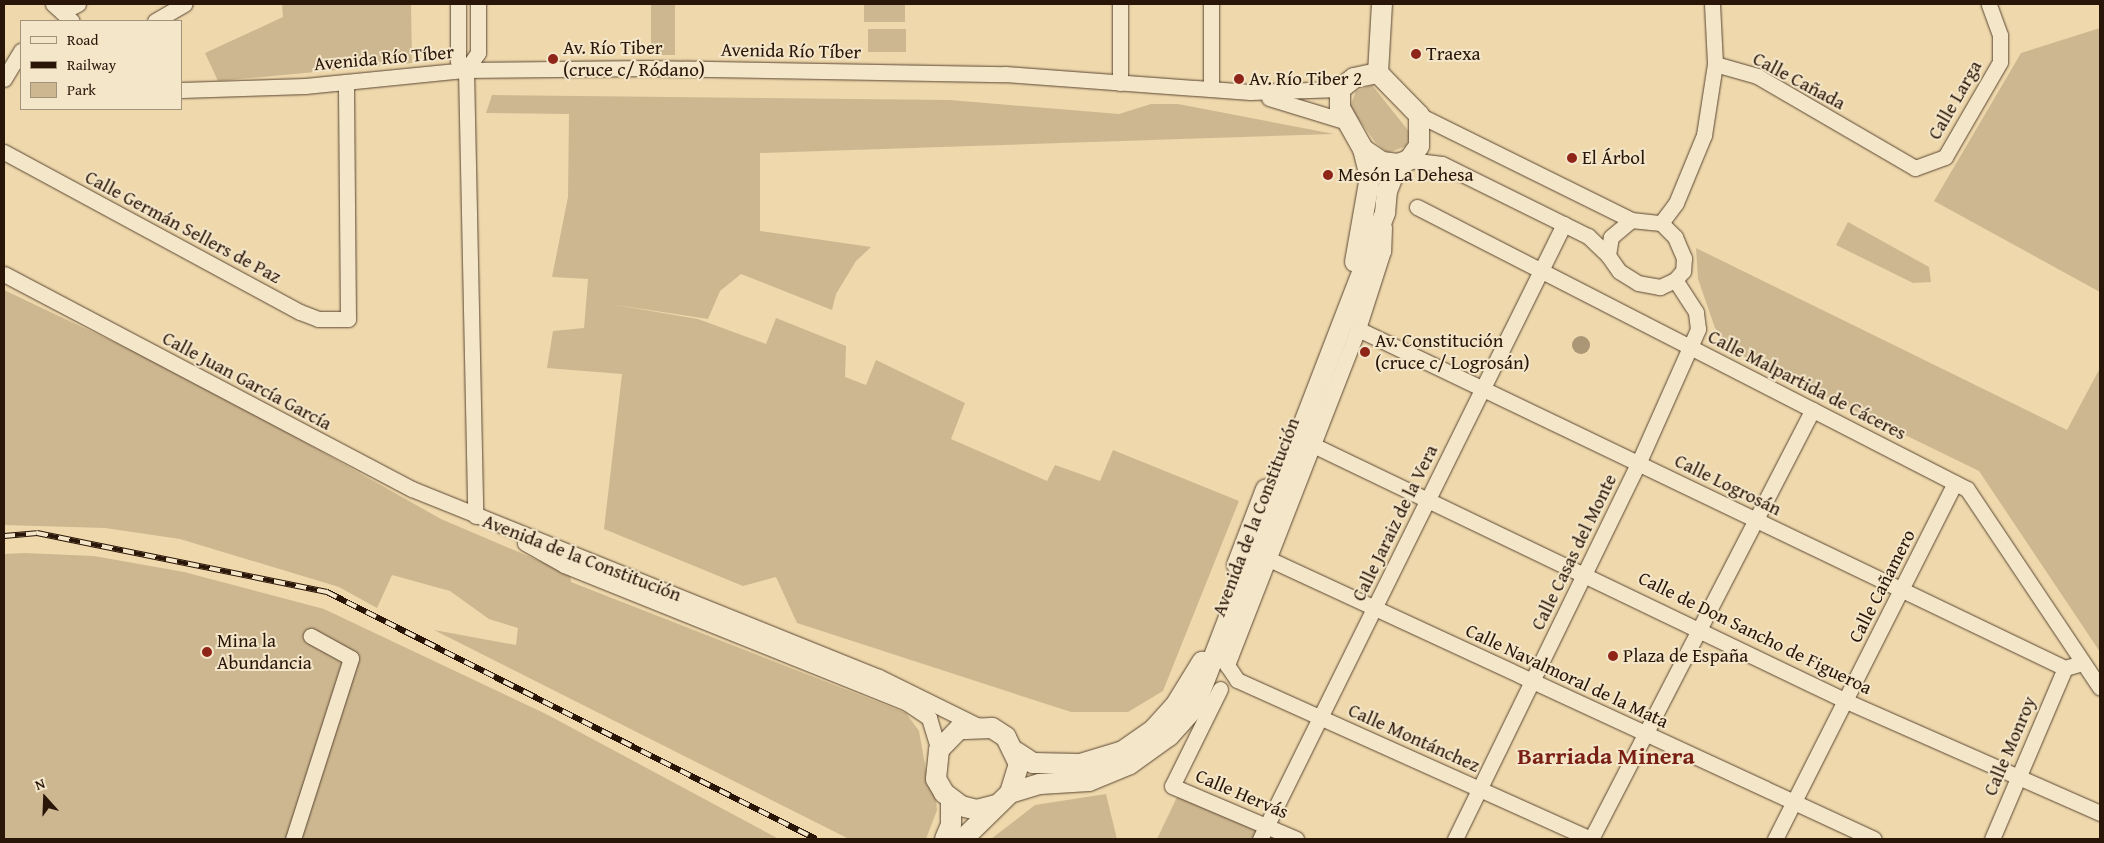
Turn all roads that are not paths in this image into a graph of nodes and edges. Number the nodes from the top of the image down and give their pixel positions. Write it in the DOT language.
graph roads {
  1 [pos="78,4"];
  2 [pos="186,4"];
  3 [pos="458,4"];
  4 [pos="478,4"];
  5 [pos="1120,4"];
  6 [pos="1211,4"];
  7 [pos="1382,4"];
  8 [pos="1712,4"];
  9 [pos="1989,4"];
  10 [pos="62,12"];
  11 [pos="157,20"];
  12 [pos="20,53"];
  13 [pos="1714,64"];
  14 [pos="466,70"];
  15 [pos="1378,73"];
  16 [pos="4,79"];
  17 [pos="346,82"];
  18 [pos="1120,83"];
  19 [pos="1340,89"];
  20 [pos="182,90"];
  21 [pos="1211,90"];
  22 [pos="1250,92"];
  23 [pos="1418,115"];
  24 [pos="1344,121"];
  25 [pos="1364,149"];
  26 [pos="4,152"];
  27 [pos="1404,162"];
  28 [pos="1915,168"];
  29 [pos="1417,207"];
  30 [pos="1385,213"];
  31 [pos="1631,220"];
  32 [pos="1661,223"];
  33 [pos="1564,224"];
  34 [pos="1608,255"];
  35 [pos="1540,268"];
  36 [pos="4,274"];
  37 [pos="1675,280"];
  38 [pos="1358,329"];
  39 [pos="1690,348"];
  40 [pos="1484,386"];
  41 [pos="1812,410"];
  42 [pos="1313,445"];
  43 [pos="1638,464"];
  44 [pos="1955,483"];
  45 [pos="1429,498"];
  46 [pos="475,516"];
  47 [pos="1754,519"];
  48 [pos="1271,560"];
  49 [pos="1584,572"];
  50 [pos="1902,592"];
  51 [pos="1375,610"];
  52 [pos="1699,628"];
  53 [pos="311,636"];
  54 [pos="2082,663"];
  55 [pos="1227,666"];
  56 [pos="2065,668"];
  57 [pos="1534,682"];
  58 [pos="2100,688"];
  59 [pos="1220,689"];
  60 [pos="1846,701"];
  61 [pos="1322,718"];
  62 [pos="978,726"];
  63 [pos="1645,733"];
  64 [pos="939,750"];
  65 [pos="1016,752"];
  66 [pos="2018,776"];
  67 [pos="1478,788"];
  68 [pos="1003,799"];
  69 [pos="951,801"];
  70 [pos="1793,802"];
  71 [pos="2100,813"];
  72 [pos="1263,832"];
  73 [pos="293,839"];
  74 [pos="945,839"];
  75 [pos="962,839"];
  76 [pos="1296,839"];
  77 [pos="1455,839"];
  78 [pos="1591,839"];
  79 [pos="1775,839"];
  80 [pos="1874,839"];
  81 [pos="1992,839"];
  1 -- 10 [label="street"];
  2 -- 11 [label="street"];
  3 -- 14 [label="street"];
  4 -- 14 [label="street"];
  5 -- 18 [label="street"];
  6 -- 21 [label="street"];
  7 -- 15 [label="main road"];
  8 -- 13 [label="street"];
  9 -- 28 [label="street, Calle Larga"];
  12 -- 16 [label="street"];
  13 -- 28 [label="street, Calle Cañada"];
  13 -- 32 [label="street"];
  14 -- 17 [label="street, Avenida Río Tíber"];
  14 -- 18 [label="street, Avenida Río Tíber"];
  14 -- 46 [label="street"];
  15 -- 19 [label="main road"];
  15 -- 23 [label="main road"];
  17 -- 20 [label="street, Avenida Río Tíber"];
  17 -- 26 [label="street, Calle Germán Sellers de Paz"];
  18 -- 21 [label="street, Avenida Río Tíber"];
  19 -- 22 [label="street, Avenida Río Tíber"];
  19 -- 24 [label="main road"];
  21 -- 22 [label="street, Avenida Río Tíber"];
  22 -- 24 [label="street, Avenida Río Tíber"];
  23 -- 27 [label="main road"];
  23 -- 31 [label="street"];
  24 -- 25 [label="main road"];
  25 -- 27 [label="main road"];
  25 -- 65 [label="main road, Avenida de la Constitución"];
  27 -- 30 [label="main road, Avenida de la Constitución"];
  27 -- 33 [label="street"];
  29 -- 35 [label="street, Calle Malpartida de Cáceres"];
  30 -- 38 [label="street, Avenida de la Constitución"];
  30 -- 68 [label="main road, Avenida de la Constitución"];
  31 -- 32 [label="street"];
  31 -- 34 [label="street"];
  32 -- 37 [label="street"];
  33 -- 34 [label="street"];
  33 -- 35 [label="street, Calle Jaraiz de la Vera"];
  34 -- 37 [label="street"];
  35 -- 39 [label="street, Calle Malpartida de Cáceres"];
  35 -- 40 [label="street, Calle Jaraiz de la Vera"];
  36 -- 46 [label="street, Calle Juan García García"];
  37 -- 39 [label="street, Calle Casas del Monte"];
  38 -- 40 [label="street, Calle Logrosán"];
  38 -- 42 [label="street, Avenida de la Constitución"];
  39 -- 41 [label="street, Calle Malpartida de Cáceres"];
  39 -- 43 [label="street, Calle Casas del Monte"];
  40 -- 43 [label="street, Calle Logrosán"];
  40 -- 45 [label="street, Calle Jaraiz de la Vera"];
  41 -- 44 [label="street, Calle Malpartida de Cáceres"];
  41 -- 47 [label="street"];
  42 -- 45 [label="street, Calle de Don Sancho de Figueroa"];
  42 -- 48 [label="street, Avenida de la Constitución"];
  43 -- 47 [label="street, Calle Logrosán"];
  43 -- 49 [label="street, Calle Casas del Monte"];
  44 -- 50 [label="street, Calle Cañamero"];
  44 -- 54 [label="street, Calle Malpartida de Cáceres"];
  45 -- 49 [label="street, Calle de Don Sancho de Figueroa"];
  45 -- 51 [label="street, Calle Jaraiz de la Vera"];
  46 -- 62 [label="street, Avenida de la Constitución"];
  46 -- 64 [label="street, Avenida de la Constitución"];
  47 -- 50 [label="street, Calle Logrosán"];
  47 -- 52 [label="street"];
  48 -- 51 [label="street, Calle Navalmoral de la Mata"];
  48 -- 55 [label="street, Avenida de la Constitución"];
  49 -- 52 [label="street, Calle de Don Sancho de Figueroa"];
  49 -- 57 [label="street, Calle Casas del Monte"];
  50 -- 56 [label="street, Calle Logrosán"];
  50 -- 60 [label="street, Calle Cañamero"];
  51 -- 57 [label="street, Calle Navalmoral de la Mata"];
  51 -- 61 [label="street, Calle Jaraiz de la Vera"];
  52 -- 60 [label="street, Calle de Don Sancho de Figueroa"];
  52 -- 63 [label="street"];
  53 -- 73 [label="street"];
  54 -- 56 [label="street"];
  54 -- 58 [label="street, Calle Malpartida de Cáceres"];
  55 -- 61 [label="street, Calle Montánchez"];
  56 -- 66 [label="street, Calle Monroy"];
  57 -- 63 [label="street, Calle Navalmoral de la Mata"];
  57 -- 67 [label="street, Calle Casas del Monte"];
  59 -- 72 [label="street, Calle Hervás"];
  60 -- 66 [label="street, Calle de Don Sancho de Figueroa"];
  60 -- 70 [label="street, Calle Cañamero"];
  61 -- 67 [label="street, Calle Montánchez"];
  61 -- 72 [label="street, Calle Jaraiz de la Vera"];
  62 -- 64 [label="main road"];
  62 -- 65 [label="main road"];
  63 -- 70 [label="street, Calle Navalmoral de la Mata"];
  63 -- 78 [label="street"];
  64 -- 69 [label="main road"];
  65 -- 68 [label="main road"];
  66 -- 71 [label="street, Calle de Don Sancho de Figueroa"];
  66 -- 81 [label="street, Calle Monroy"];
  67 -- 77 [label="street, Calle Casas del Monte"];
  67 -- 78 [label="street, Calle Montánchez"];
  68 -- 69 [label="main road"];
  68 -- 75 [label="main road, Avenida de la Constitución"];
  69 -- 74 [label="main road"];
  70 -- 79 [label="street, Calle Cañamero"];
  70 -- 80 [label="street, Calle Navalmoral de la Mata"];
  72 -- 76 [label="street, Calle Hervás"];
}
